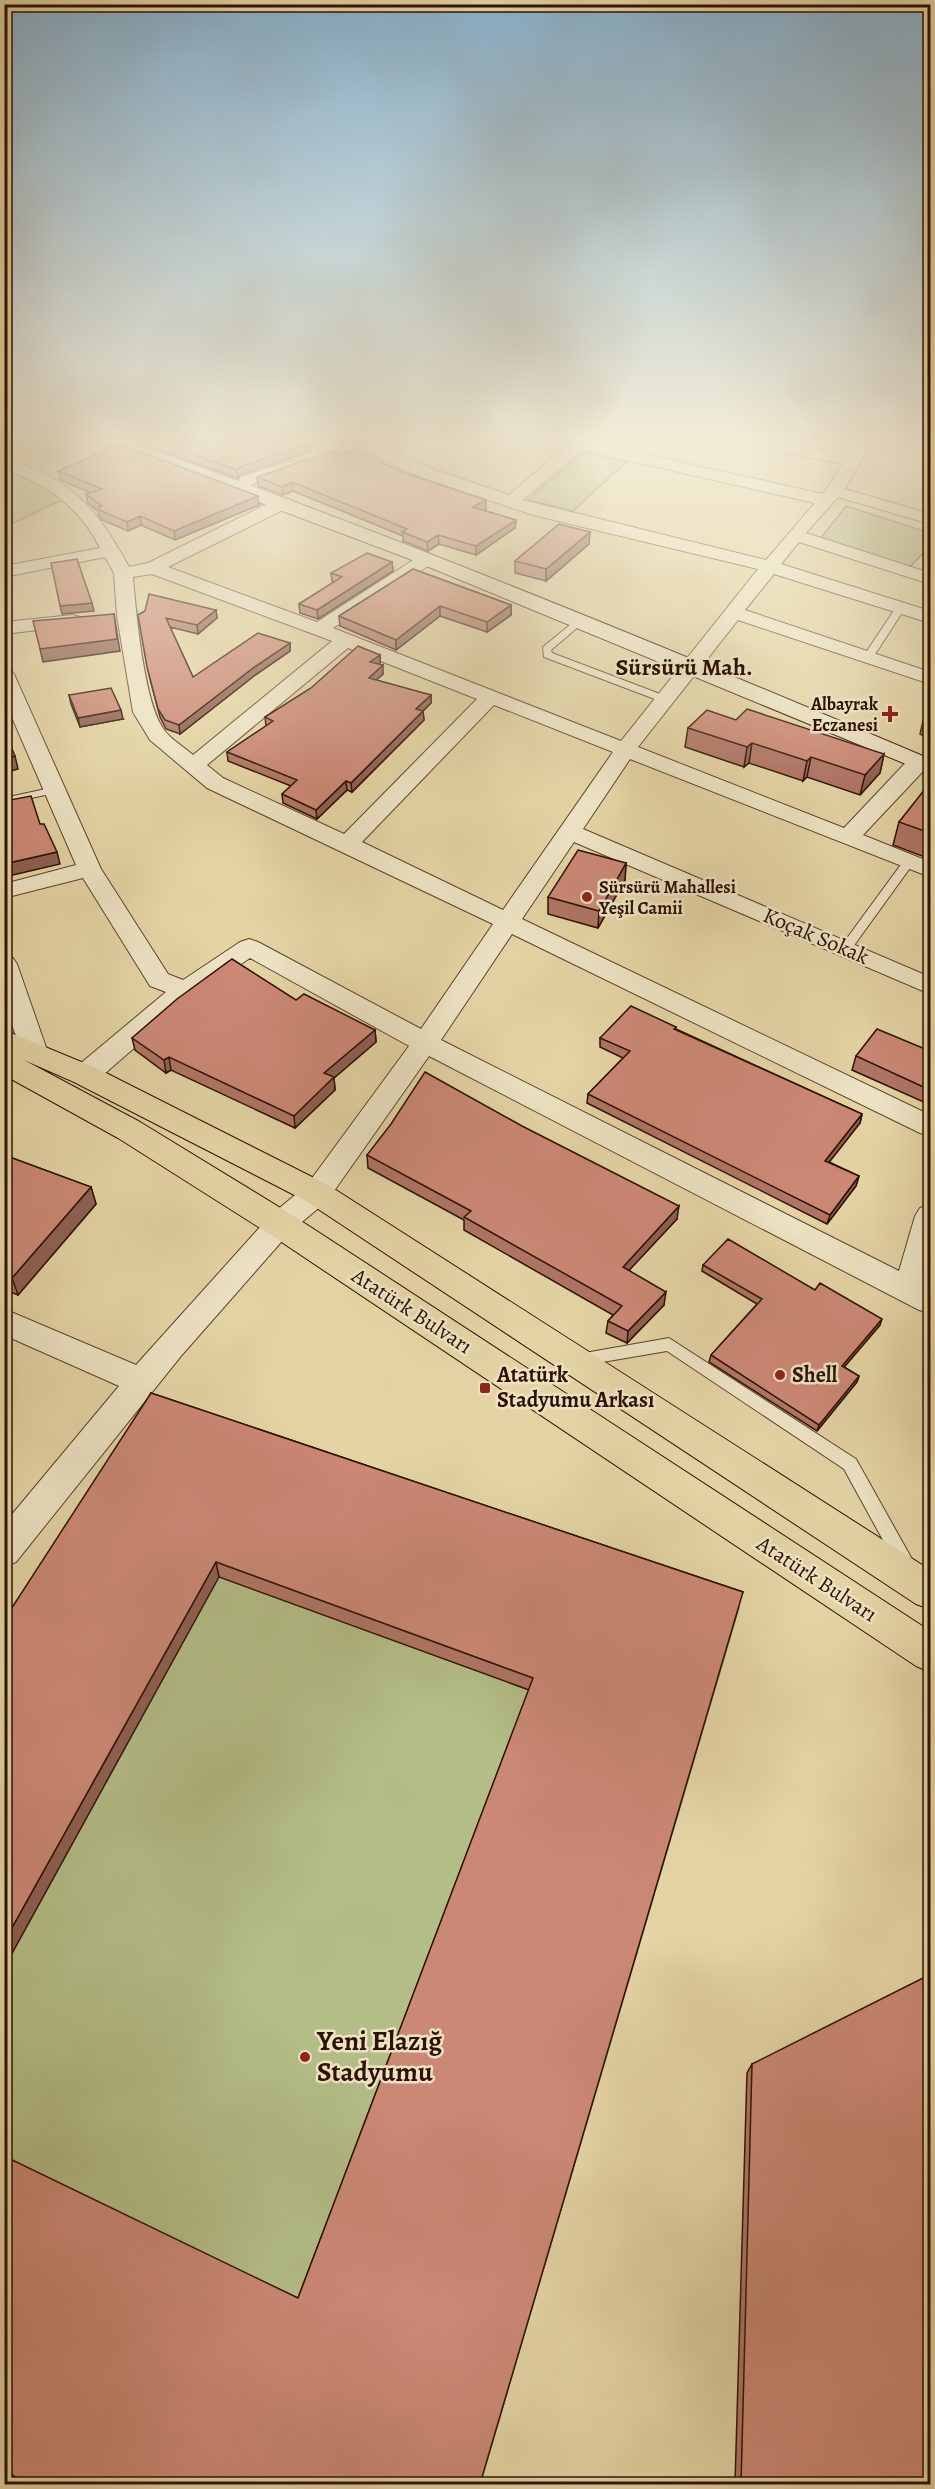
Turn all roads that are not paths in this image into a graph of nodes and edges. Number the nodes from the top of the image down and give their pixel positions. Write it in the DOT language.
graph roads {
  1 [pos="104,552"];
  2 [pos="111,552"];
  3 [pos="185,552"];
  4 [pos="410,552"];
  5 [pos="420,552"];
  6 [pos="709,552"];
  7 [pos="782,552"];
  8 [pos="848,552"];
  9 [pos="427,559"];
  10 [pos="771,567"];
  11 [pos="153,568"];
  12 [pos="4,572"];
  13 [pos="123,573"];
  14 [pos="930,579"];
  15 [pos="900,608"];
  16 [pos="734,613"];
  17 [pos="930,617"];
  18 [pos="108,618"];
  19 [pos="579,622"];
  20 [pos="4,628"];
  21 [pos="319,629"];
  22 [pos="345,640"];
  23 [pos="868,657"];
  24 [pos="694,663"];
  25 [pos="4,674"];
  26 [pos="930,678"];
  27 [pos="490,697"];
  28 [pos="664,699"];
  29 [pos="625,750"];
  30 [pos="926,760"];
  31 [pos="193,766"];
  32 [pos="54,790"];
  33 [pos="4,801"];
  34 [pos="568,831"];
  35 [pos="848,837"];
  36 [pos="347,844"];
  37 [pos="909,861"];
  38 [pos="89,869"];
  39 [pos="930,870"];
  40 [pos="4,891"];
  41 [pos="506,923"];
  42 [pos="846,948"];
  43 [pos="4,963"];
  44 [pos="930,986"];
  45 [pos="185,990"];
  46 [pos="425,1043"];
  47 [pos="15,1051"];
  48 [pos="85,1075"];
  49 [pos="930,1126"];
  50 [pos="317,1193"];
  51 [pos="930,1216"];
  52 [pos="280,1224"];
  53 [pos="920,1295"];
  54 [pos="4,1321"];
  55 [pos="575,1360"];
  56 [pos="142,1382"];
  57 [pos="4,1551"];
  58 [pos="922,1585"];
  59 [pos="930,1653"];
  1 -- 12 [label="street"];
  2 -- 13 [label="street"];
  3 -- 11 [label="street"];
  4 -- 9 [label="main road"];
  5 -- 24 [label="main road"];
  6 -- 10 [label="street"];
  7 -- 10 [label="street"];
  8 -- 14 [label="street"];
  9 -- 19 [label="main road"];
  9 -- 21 [label="street"];
  10 -- 15 [label="street"];
  10 -- 16 [label="street"];
  11 -- 13 [label="street"];
  11 -- 21 [label="street"];
  13 -- 18 [label="street"];
  15 -- 17 [label="street"];
  15 -- 23 [label="lane"];
  16 -- 23 [label="street"];
  16 -- 24 [label="street"];
  18 -- 20 [label="street"];
  18 -- 31 [label="street"];
  19 -- 24 [label="main road"];
  19 -- 28 [label="lane"];
  21 -- 22 [label="street"];
  22 -- 27 [label="street"];
  22 -- 31 [label="street"];
  23 -- 26 [label="street"];
  24 -- 28 [label="street"];
  24 -- 30 [label="main road"];
  25 -- 32 [label="street"];
  27 -- 29 [label="street"];
  27 -- 36 [label="street"];
  28 -- 29 [label="street"];
  29 -- 34 [label="street"];
  29 -- 35 [label="street"];
  30 -- 35 [label="street"];
  31 -- 36 [label="street"];
  32 -- 33 [label="lane"];
  32 -- 38 [label="street"];
  34 -- 41 [label="street"];
  34 -- 42 [label="street, Koçak Sokak"];
  35 -- 37 [label="street"];
  36 -- 41 [label="street"];
  37 -- 39 [label="street"];
  37 -- 42 [label="lane"];
  38 -- 40 [label="street"];
  38 -- 45 [label="street"];
  41 -- 46 [label="street"];
  41 -- 49 [label="street"];
  42 -- 44 [label="street, Koçak Sokak"];
  43 -- 47 [label="street"];
  45 -- 46 [label="street"];
  45 -- 48 [label="street"];
  46 -- 50 [label="street"];
  46 -- 53 [label="street"];
  47 -- 48 [label="main road"];
  47 -- 52 [label="main road, Atatürk Bulvarı"];
  48 -- 50 [label="main road"];
  50 -- 52 [label="street"];
  50 -- 55 [label="main road"];
  51 -- 53 [label="street"];
  52 -- 56 [label="street"];
  52 -- 59 [label="main road, Atatürk Bulvarı"];
  54 -- 56 [label="street"];
  55 -- 58 [label="main road"];
  55 -- 58 [label="lane"];
  56 -- 57 [label="street"];
}
